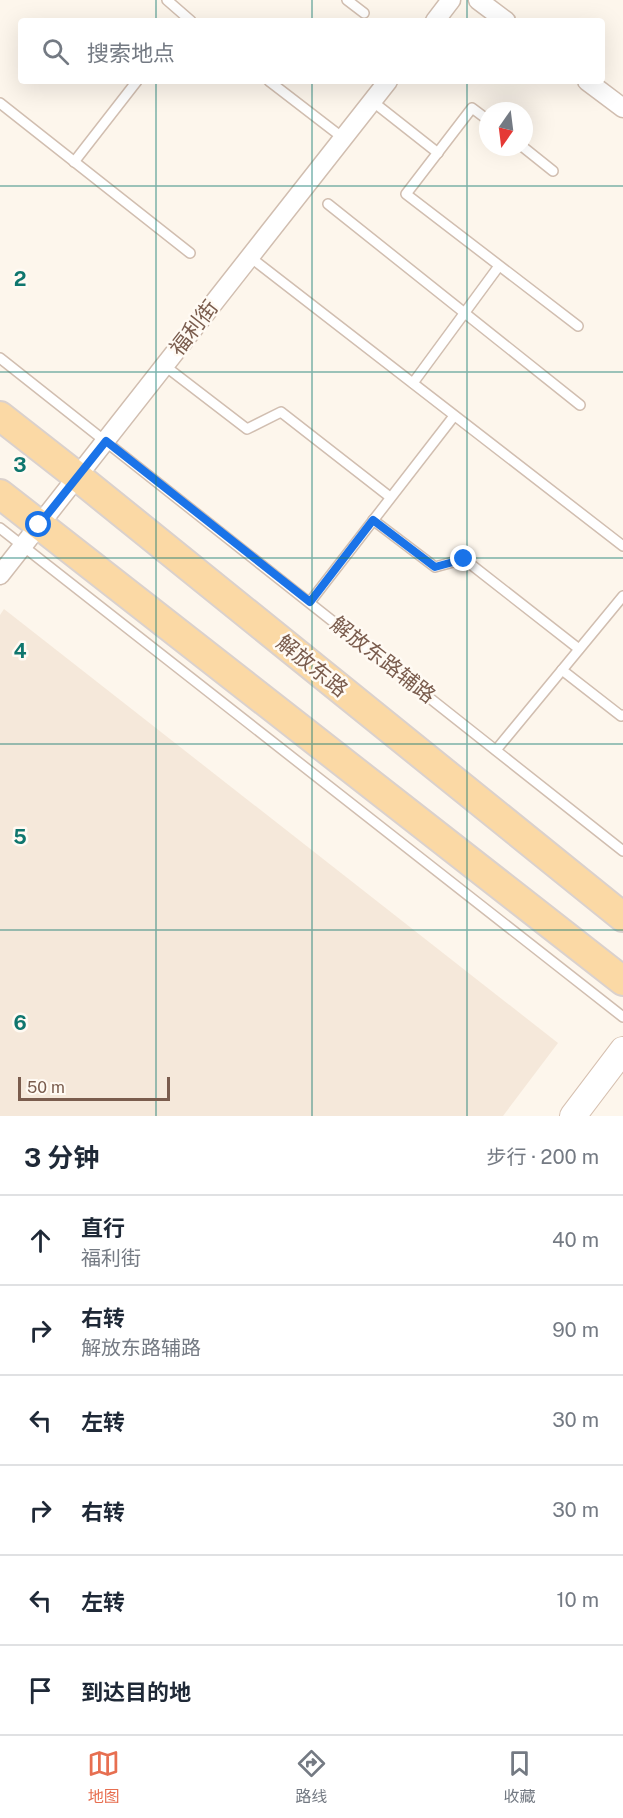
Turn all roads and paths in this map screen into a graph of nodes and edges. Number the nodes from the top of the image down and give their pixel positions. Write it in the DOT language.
graph roads {
  1 [pos="167,0"];
  2 [pos="347,0"];
  3 [pos="451,0"];
  4 [pos="478,0"];
  5 [pos="364,13"];
  6 [pos="185,18"];
  7 [pos="437,18"];
  8 [pos="502,18"];
  9 [pos="135,84"];
  10 [pos="273,84"];
  11 [pos="386,84"];
  12 [pos="591,84"];
  13 [pos="372,101"];
  14 [pos="0,103"];
  15 [pos="623,108"];
  16 [pos="479,113"];
  17 [pos="343,138"];
  18 [pos="438,153"];
  19 [pos="533,155"];
  20 [pos="75,162"];
  21 [pos="554,171"];
  22 [pos="328,204"];
  23 [pos="189,253"];
  24 [pos="250,257"];
  25 [pos="500,266"];
  26 [pos="465,314"];
  27 [pos="578,326"];
  28 [pos="0,358"];
  29 [pos="165,366"];
  30 [pos="412,383"];
  31 [pos="580,405"];
  32 [pos="0,416"];
  33 [pos="454,416"];
  34 [pos="106,441"];
  35 [pos="78,477"];
  36 [pos="0,494"];
  37 [pos="390,497"];
  38 [pos="373,520"];
  39 [pos="0,528"];
  40 [pos="31,535"];
  41 [pos="623,546"];
  42 [pos="0,575"];
  43 [pos="623,596"];
  44 [pos="310,602"];
  45 [pos="579,649"];
  46 [pos="562,670"];
  47 [pos="623,715"];
  48 [pos="496,750"];
  49 [pos="623,851"];
  50 [pos="623,917"];
  51 [pos="623,981"];
  52 [pos="623,1017"];
  53 [pos="623,1050"];
  54 [pos="573,1116"];
  1 -- 6 [label="lane"];
  2 -- 5 [label="lane"];
  3 -- 7 [label="street"];
  4 -- 8 [label="street"];
  9 -- 20 [label="lane"];
  10 -- 17 [label="lane"];
  11 -- 13 [label="street, 福利街"];
  12 -- 15 [label="street"];
  13 -- 17 [label="street, 福利街"];
  13 -- 18 [label="lane"];
  14 -- 20 [label="lane"];
  16 -- 18 [label="lane"];
  17 -- 24 [label="street, 福利街"];
  18 -- 25 [label="lane"];
  19 -- 21 [label="lane"];
  20 -- 23 [label="lane"];
  22 -- 26 [label="lane"];
  24 -- 29 [label="street, 福利街"];
  24 -- 30 [label="lane"];
  25 -- 26 [label="lane"];
  25 -- 27 [label="lane"];
  26 -- 30 [label="lane"];
  26 -- 31 [label="lane"];
  28 -- 34 [label="lane, 解放东路辅路"];
  29 -- 34 [label="street, 福利街"];
  29 -- 37 [label="lane"];
  30 -- 33 [label="lane"];
  32 -- 35 [label="main road, 解放东路"];
  33 -- 37 [label="lane"];
  33 -- 41 [label="lane"];
  34 -- 35 [label="street, 福利街"];
  34 -- 44 [label="lane, 解放东路辅路"];
  35 -- 40 [label="street, 福利街"];
  35 -- 50 [label="main road, 解放东路"];
  36 -- 40 [label="main road"];
  37 -- 38 [label="lane"];
  38 -- 44 [label="lane"];
  38 -- 45 [label="lane"];
  39 -- 40 [label="lane"];
  40 -- 42 [label="street, 福利街"];
  40 -- 51 [label="main road"];
  40 -- 52 [label="lane"];
  43 -- 45 [label="lane"];
  44 -- 48 [label="lane, 解放东路辅路"];
  45 -- 46 [label="lane"];
  46 -- 47 [label="lane"];
  46 -- 48 [label="lane"];
  48 -- 49 [label="lane, 解放东路辅路"];
  53 -- 54 [label="main road"];
}
